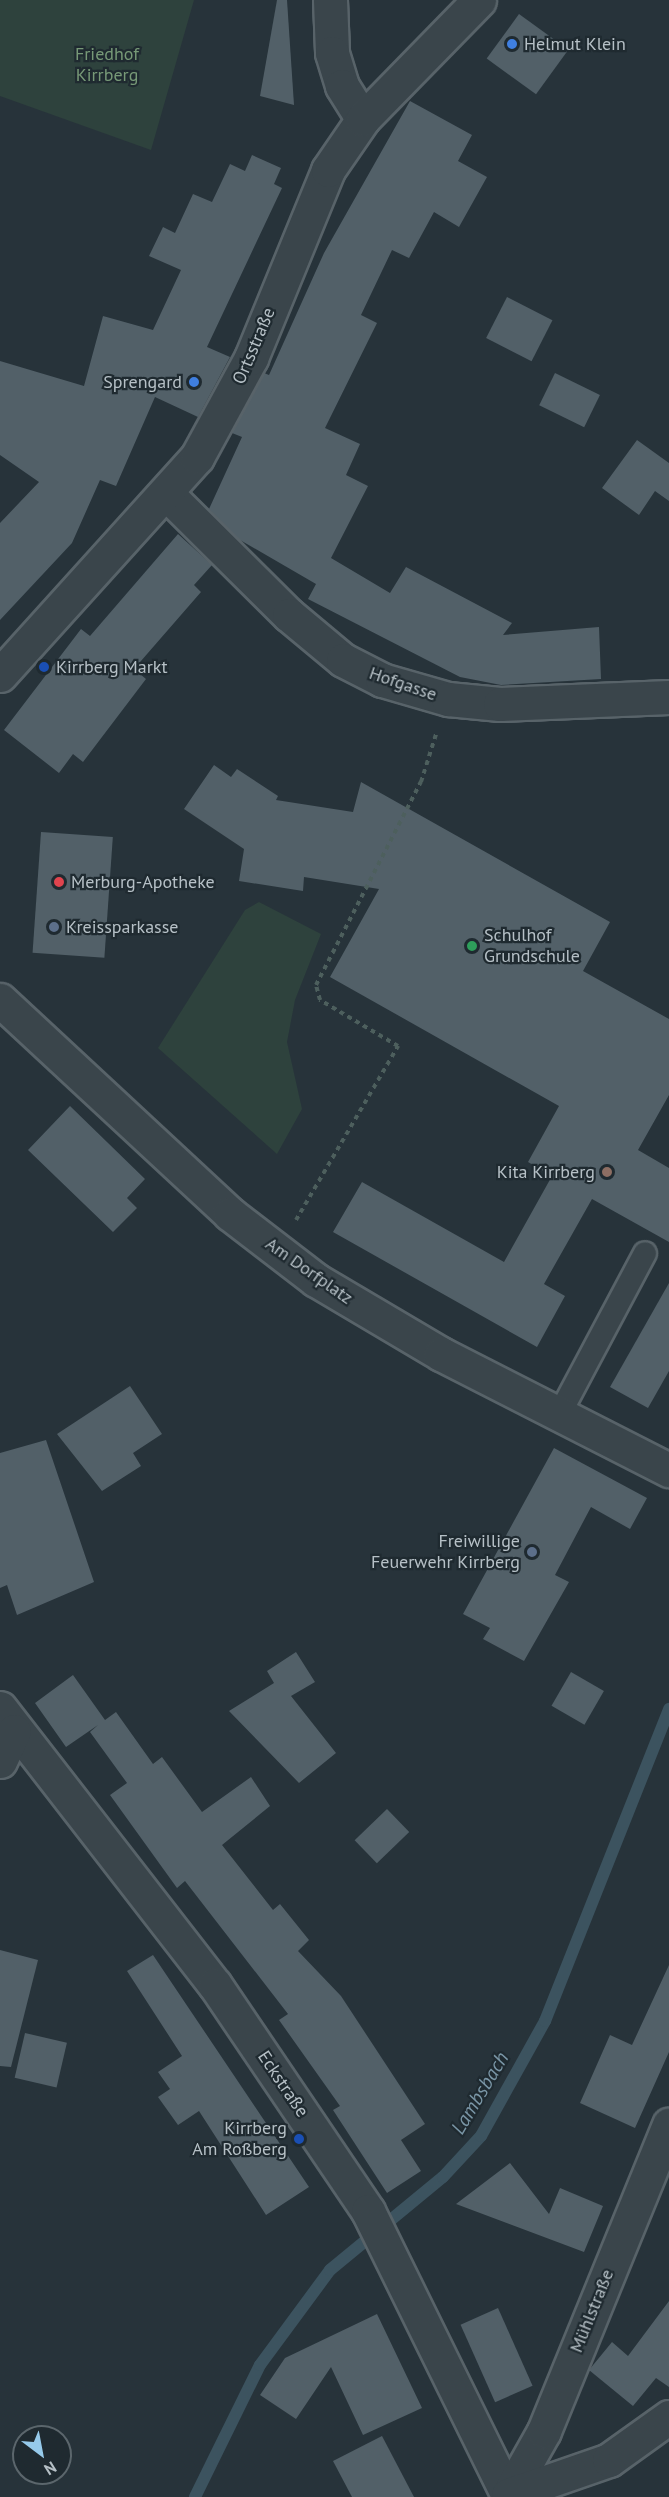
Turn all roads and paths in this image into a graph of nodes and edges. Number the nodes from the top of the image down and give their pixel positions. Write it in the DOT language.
graph roads {
  1 [pos="330,0"];
  2 [pos="479,0"];
  3 [pos="363,119"];
  4 [pos="168,495"];
  5 [pos="0,675"];
  6 [pos="669,697"];
  7 [pos="439,725"];
  8 [pos="0,1000"];
  9 [pos="278,1251"];
  10 [pos="645,1253"];
  11 [pos="559,1416"];
  12 [pos="669,1470"];
  13 [pos="7,1719"];
  14 [pos="0,1761"];
  15 [pos="669,2124"];
  16 [pos="669,2416"];
  17 [pos="509,2496"];
  1 -- 3 [label="street"];
  2 -- 3 [label="street, Ortsstraße"];
  3 -- 4 [label="street, Ortsstraße"];
  4 -- 5 [label="street, Ortsstraße"];
  4 -- 6 [label="street, Hofgasse"];
  7 -- 9 [label="path"];
  8 -- 9 [label="street, Am Dorfplatz"];
  9 -- 11 [label="street, Am Dorfplatz"];
  10 -- 11 [label="lane"];
  11 -- 12 [label="street, Am Dorfplatz"];
  13 -- 14 [label="street"];
  13 -- 17 [label="street, Eckstraße"];
  15 -- 17 [label="street, Mühlstraße"];
  16 -- 17 [label="street"];
}
